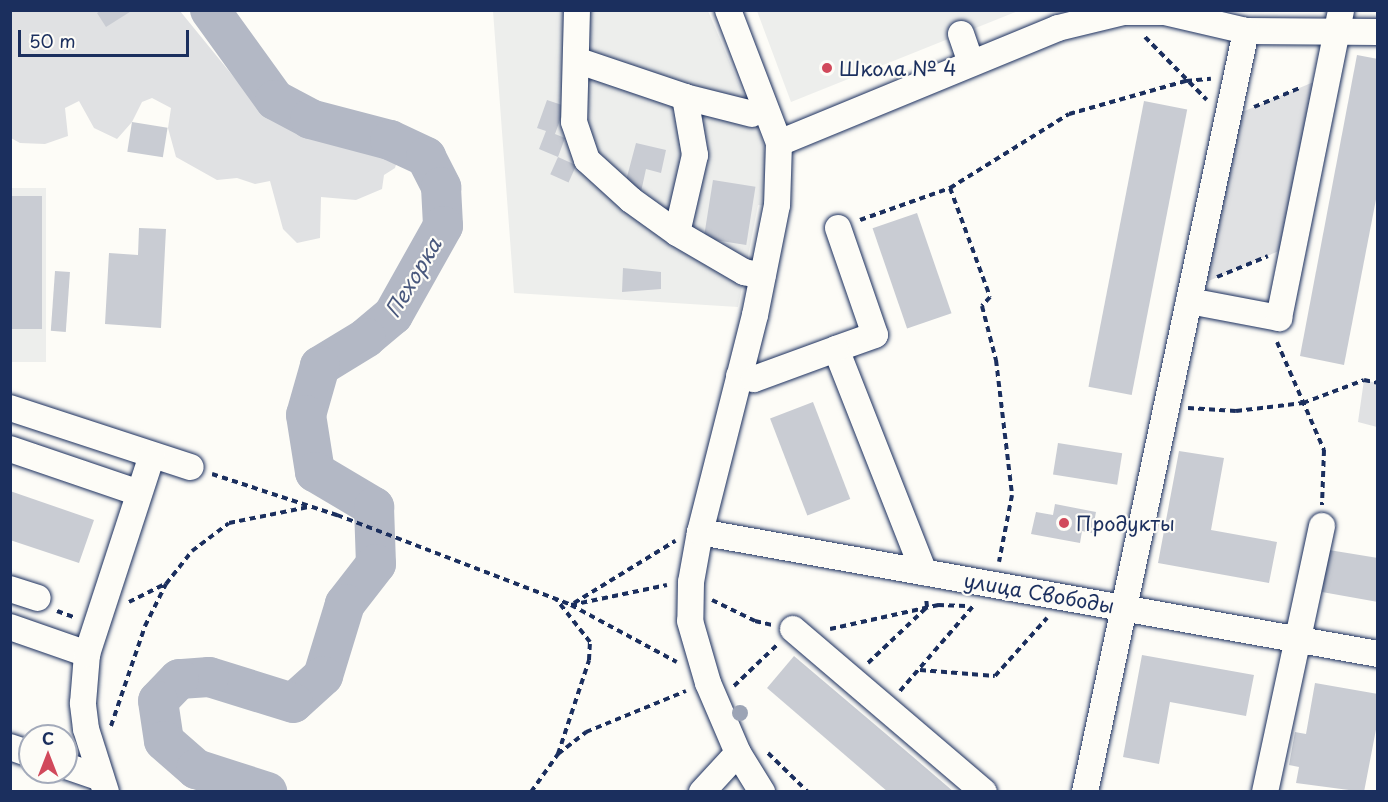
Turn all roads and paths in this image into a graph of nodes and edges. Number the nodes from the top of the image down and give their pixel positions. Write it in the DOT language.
graph roads {
  1 [pos="577,10"];
  2 [pos="729,10"];
  3 [pos="1339,21"];
  4 [pos="1246,31"];
  5 [pos="1377,32"];
  6 [pos="961,34"];
  7 [pos="576,60"];
  8 [pos="971,63"];
  9 [pos="1236,77"];
  10 [pos="685,97"];
  11 [pos="752,114"];
  12 [pos="779,142"];
  13 [pos="950,188"];
  14 [pos="838,228"];
  15 [pos="677,233"];
  16 [pos="1293,245"];
  17 [pos="763,276"];
  18 [pos="1190,294"];
  19 [pos="1265,315"];
  20 [pos="836,349"];
  21 [pos="739,376"];
  22 [pos="1377,383"];
  23 [pos="1303,403"];
  24 [pos="1167,406"];
  25 [pos="10,408"];
  26 [pos="10,449"];
  27 [pos="152,455"];
  28 [pos="191,467"];
  29 [pos="139,493"];
  30 [pos="312,507"];
  31 [pos="1322,526"];
  32 [pos="700,532"];
  33 [pos="924,572"];
  34 [pos="691,582"];
  35 [pos="994,585"];
  36 [pos="10,589"];
  37 [pos="38,598"];
  38 [pos="555,599"];
  39 [pos="571,605"];
  40 [pos="927,607"];
  41 [pos="972,607"];
  42 [pos="1124,608"];
  43 [pos="1047,618"];
  44 [pos="10,627"];
  45 [pos="955,628"];
  46 [pos="794,629"];
  47 [pos="1298,639"];
  48 [pos="87,654"];
  49 [pos="1377,654"];
  50 [pos="680,663"];
  51 [pos="919,670"];
  52 [pos="851,679"];
  53 [pos="708,682"];
  54 [pos="885,707"];
  55 [pos="91,748"];
  56 [pos="738,753"];
  57 [pos="558,754"];
  58 [pos="78,772"];
  59 [pos="104,785"];
  60 [pos="531,792"];
  61 [pos="702,792"];
  62 [pos="762,792"];
  63 [pos="984,792"];
  64 [pos="1085,792"];
  65 [pos="1265,792"];
  1 -- 7 [label="street"];
  2 -- 12 [label="street"];
  3 -- 4 [label="street"];
  3 -- 5 [label="street"];
  3 -- 16 [label="street"];
  4 -- 8 [label="street"];
  4 -- 9 [label="street"];
  6 -- 8 [label="street"];
  7 -- 10 [label="street"];
  7 -- 15 [label="street"];
  8 -- 12 [label="street"];
  9 -- 13 [label="path"];
  9 -- 18 [label="street"];
  10 -- 11 [label="street"];
  10 -- 15 [label="street"];
  12 -- 17 [label="street"];
  13 -- 14 [label="path"];
  13 -- 35 [label="path"];
  14 -- 20 [label="street"];
  15 -- 17 [label="street"];
  16 -- 18 [label="path"];
  16 -- 19 [label="street"];
  17 -- 21 [label="street"];
  18 -- 19 [label="street"];
  18 -- 24 [label="street"];
  19 -- 23 [label="path"];
  20 -- 21 [label="street"];
  20 -- 33 [label="street"];
  21 -- 32 [label="street"];
  22 -- 23 [label="path"];
  23 -- 24 [label="path"];
  23 -- 31 [label="path"];
  24 -- 42 [label="street"];
  25 -- 27 [label="street"];
  26 -- 29 [label="street"];
  27 -- 28 [label="street"];
  27 -- 29 [label="street"];
  28 -- 30 [label="path"];
  29 -- 48 [label="street"];
  30 -- 38 [label="path"];
  30 -- 55 [label="path"];
  31 -- 47 [label="street"];
  32 -- 33 [label="street, улица Свободы"];
  32 -- 34 [label="street"];
  32 -- 39 [label="path"];
  33 -- 35 [label="street, улица Свободы"];
  33 -- 40 [label="path"];
  34 -- 39 [label="path"];
  34 -- 46 [label="path"];
  34 -- 53 [label="street"];
  35 -- 42 [label="street, улица Свободы"];
  36 -- 37 [label="street"];
  38 -- 39 [label="path"];
  38 -- 57 [label="path"];
  39 -- 50 [label="path"];
  40 -- 41 [label="path"];
  40 -- 46 [label="path"];
  40 -- 52 [label="path"];
  42 -- 47 [label="street, улица Свободы"];
  42 -- 64 [label="street"];
  43 -- 51 [label="path"];
  44 -- 48 [label="street"];
  45 -- 51 [label="path"];
  46 -- 52 [label="street"];
  46 -- 53 [label="path"];
  47 -- 49 [label="street, улица Свободы"];
  47 -- 65 [label="street"];
  48 -- 55 [label="street"];
  51 -- 54 [label="path"];
  52 -- 54 [label="street"];
  53 -- 56 [label="street"];
  53 -- 57 [label="path"];
  54 -- 63 [label="street"];
  55 -- 59 [label="street"];
  56 -- 61 [label="street"];
  56 -- 62 [label="street"];
  57 -- 60 [label="path"];
  58 -- 59 [label="street"];
}
